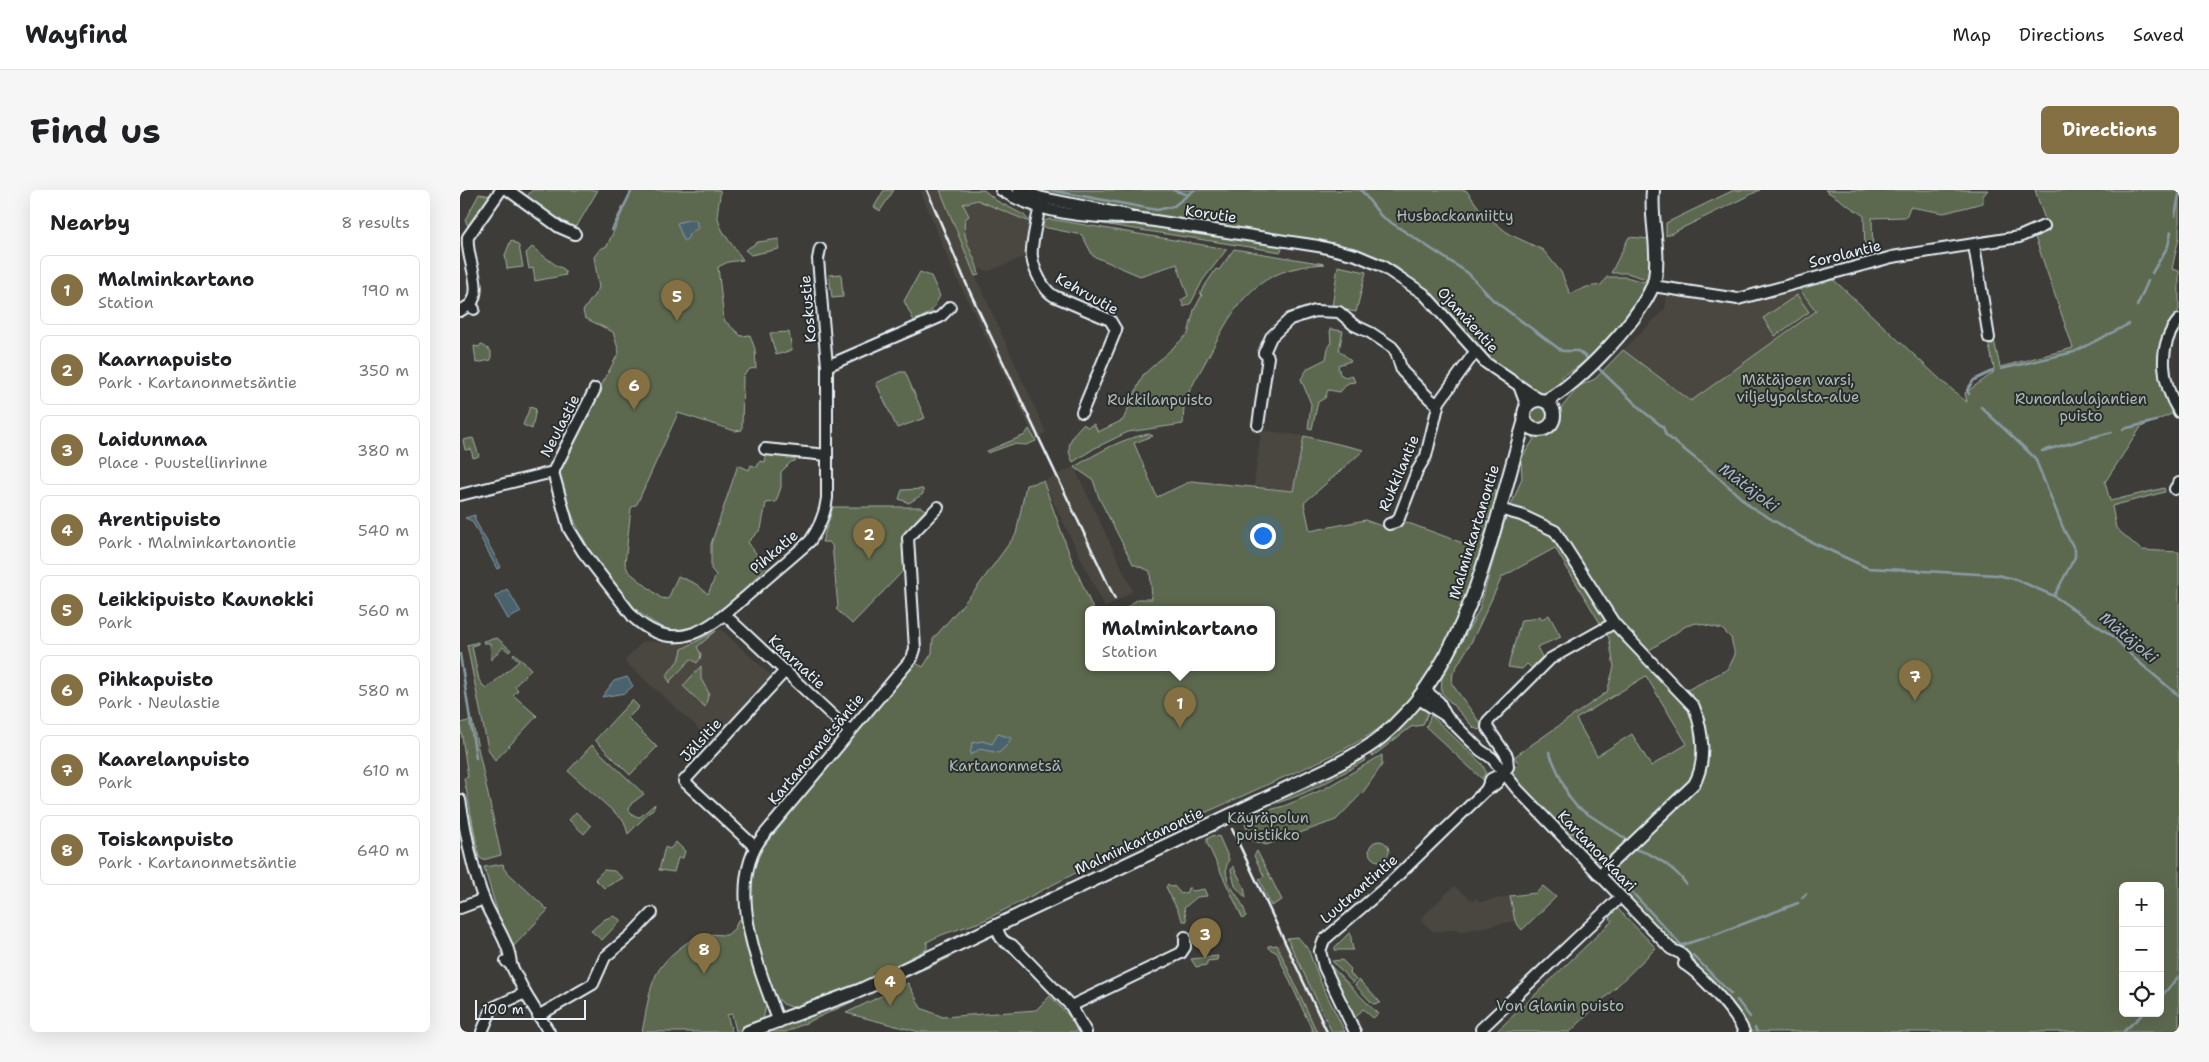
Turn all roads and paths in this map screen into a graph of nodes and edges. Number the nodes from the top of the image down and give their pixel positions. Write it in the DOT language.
graph roads {
  1 [pos="501,190"];
  2 [pos="508,190"];
  3 [pos="1000,190"];
  4 [pos="1019,190"];
  5 [pos="1653,190"];
  6 [pos="1041,203"];
  7 [pos="2044,226"];
  8 [pos="575,234"];
  9 [pos="1282,240"];
  10 [pos="1974,245"];
  11 [pos="820,249"];
  12 [pos="1653,286"];
  13 [pos="950,307"];
  14 [pos="460,311"];
  15 [pos="2179,320"];
  16 [pos="1989,338"];
  17 [pos="1475,352"];
  18 [pos="827,366"];
  19 [pos="1518,386"];
  20 [pos="1568,386"];
  21 [pos="595,389"];
  22 [pos="1543,400"];
  23 [pos="1438,405"];
  24 [pos="1527,407"];
  25 [pos="1554,411"];
  26 [pos="1082,412"];
  27 [pos="2179,412"];
  28 [pos="1525,420"];
  29 [pos="1258,426"];
  30 [pos="1538,430"];
  31 [pos="765,449"];
  32 [pos="1516,451"];
  33 [pos="827,455"];
  34 [pos="553,472"];
  35 [pos="460,495"];
  36 [pos="938,507"];
  37 [pos="1499,509"];
  38 [pos="1389,524"];
  39 [pos="725,615"];
  40 [pos="1614,623"];
  41 [pos="785,671"];
  42 [pos="1422,694"];
  43 [pos="849,731"];
  44 [pos="1502,773"];
  45 [pos="460,800"];
  46 [pos="754,846"];
  47 [pos="1600,875"];
  48 [pos="485,902"];
  49 [pos="1615,902"];
  50 [pos="460,908"];
  51 [pos="652,913"];
  52 [pos="996,925"];
  53 [pos="1185,937"];
  54 [pos="525,994"];
  55 [pos="1071,1006"];
  56 [pos="538,1016"];
  57 [pos="779,1022"];
  58 [pos="1481,1029"];
  59 [pos="482,1032"];
  60 [pos="544,1032"];
  61 [pos="549,1032"];
  62 [pos="748,1032"];
  63 [pos="1086,1032"];
  64 [pos="1355,1032"];
  65 [pos="1744,1032"];
  1 -- 14 [label="street"];
  2 -- 8 [label="street"];
  3 -- 6 [label="street, Korutie"];
  4 -- 6 [label="street, Korutie"];
  5 -- 12 [label="main road"];
  6 -- 9 [label="street, Korutie"];
  6 -- 26 [label="street, Kehruutie"];
  7 -- 10 [label="street, Sorolantie"];
  9 -- 17 [label="street, Ojamäentie"];
  10 -- 12 [label="street, Sorolantie"];
  10 -- 16 [label="street"];
  11 -- 18 [label="street, Koskustie"];
  12 -- 20 [label="main road"];
  13 -- 18 [label="street"];
  15 -- 27 [label="street"];
  17 -- 19 [label="street, Ojamäentie"];
  17 -- 23 [label="street, Rukkilantie"];
  18 -- 33 [label="street, Pihkatie"];
  19 -- 22 [label="street, Ojamäentie"];
  19 -- 24 [label="street"];
  20 -- 22 [label="main road"];
  20 -- 25 [label="main road"];
  21 -- 34 [label="street, Neulastie"];
  22 -- 24 [label="main road"];
  22 -- 25 [label="main road"];
  23 -- 29 [label="street"];
  23 -- 38 [label="street, Rukkilantie"];
  24 -- 28 [label="main road"];
  25 -- 30 [label="main road"];
  28 -- 30 [label="main road"];
  28 -- 32 [label="main road, Malminkartanontie"];
  30 -- 32 [label="main road, Malminkartanontie"];
  31 -- 33 [label="street"];
  32 -- 37 [label="main road, Malminkartanontie"];
  33 -- 39 [label="street, Pihkatie"];
  34 -- 35 [label="street, Neulastie"];
  34 -- 39 [label="street, Pihkatie"];
  36 -- 43 [label="street, Kartanonmetsäntie"];
  37 -- 40 [label="street"];
  37 -- 42 [label="main road, Malminkartanontie"];
  39 -- 41 [label="street, Kaarnatie"];
  40 -- 44 [label="street"];
  40 -- 47 [label="street"];
  41 -- 43 [label="street, Kaarnatie"];
  41 -- 46 [label="street, Jälsitie"];
  42 -- 44 [label="street, Kartanonkaari"];
  42 -- 52 [label="main road, Malminkartanontie"];
  43 -- 46 [label="street, Kartanonmetsäntie"];
  44 -- 47 [label="street, Kartanonkaari"];
  44 -- 64 [label="street, Luutnantintie"];
  45 -- 48 [label="street"];
  46 -- 57 [label="street, Kartanonmetsäntie"];
  47 -- 65 [label="street, Kartanonkaari"];
  48 -- 50 [label="street"];
  48 -- 54 [label="street"];
  49 -- 58 [label="street"];
  51 -- 56 [label="street"];
  52 -- 55 [label="street"];
  52 -- 57 [label="main road, Malminkartanontie"];
  53 -- 55 [label="street"];
  54 -- 56 [label="street"];
  54 -- 59 [label="street"];
  55 -- 63 [label="street"];
  56 -- 60 [label="street"];
  56 -- 61 [label="street"];
  57 -- 62 [label="main road, Malminkartanontie"];
}
